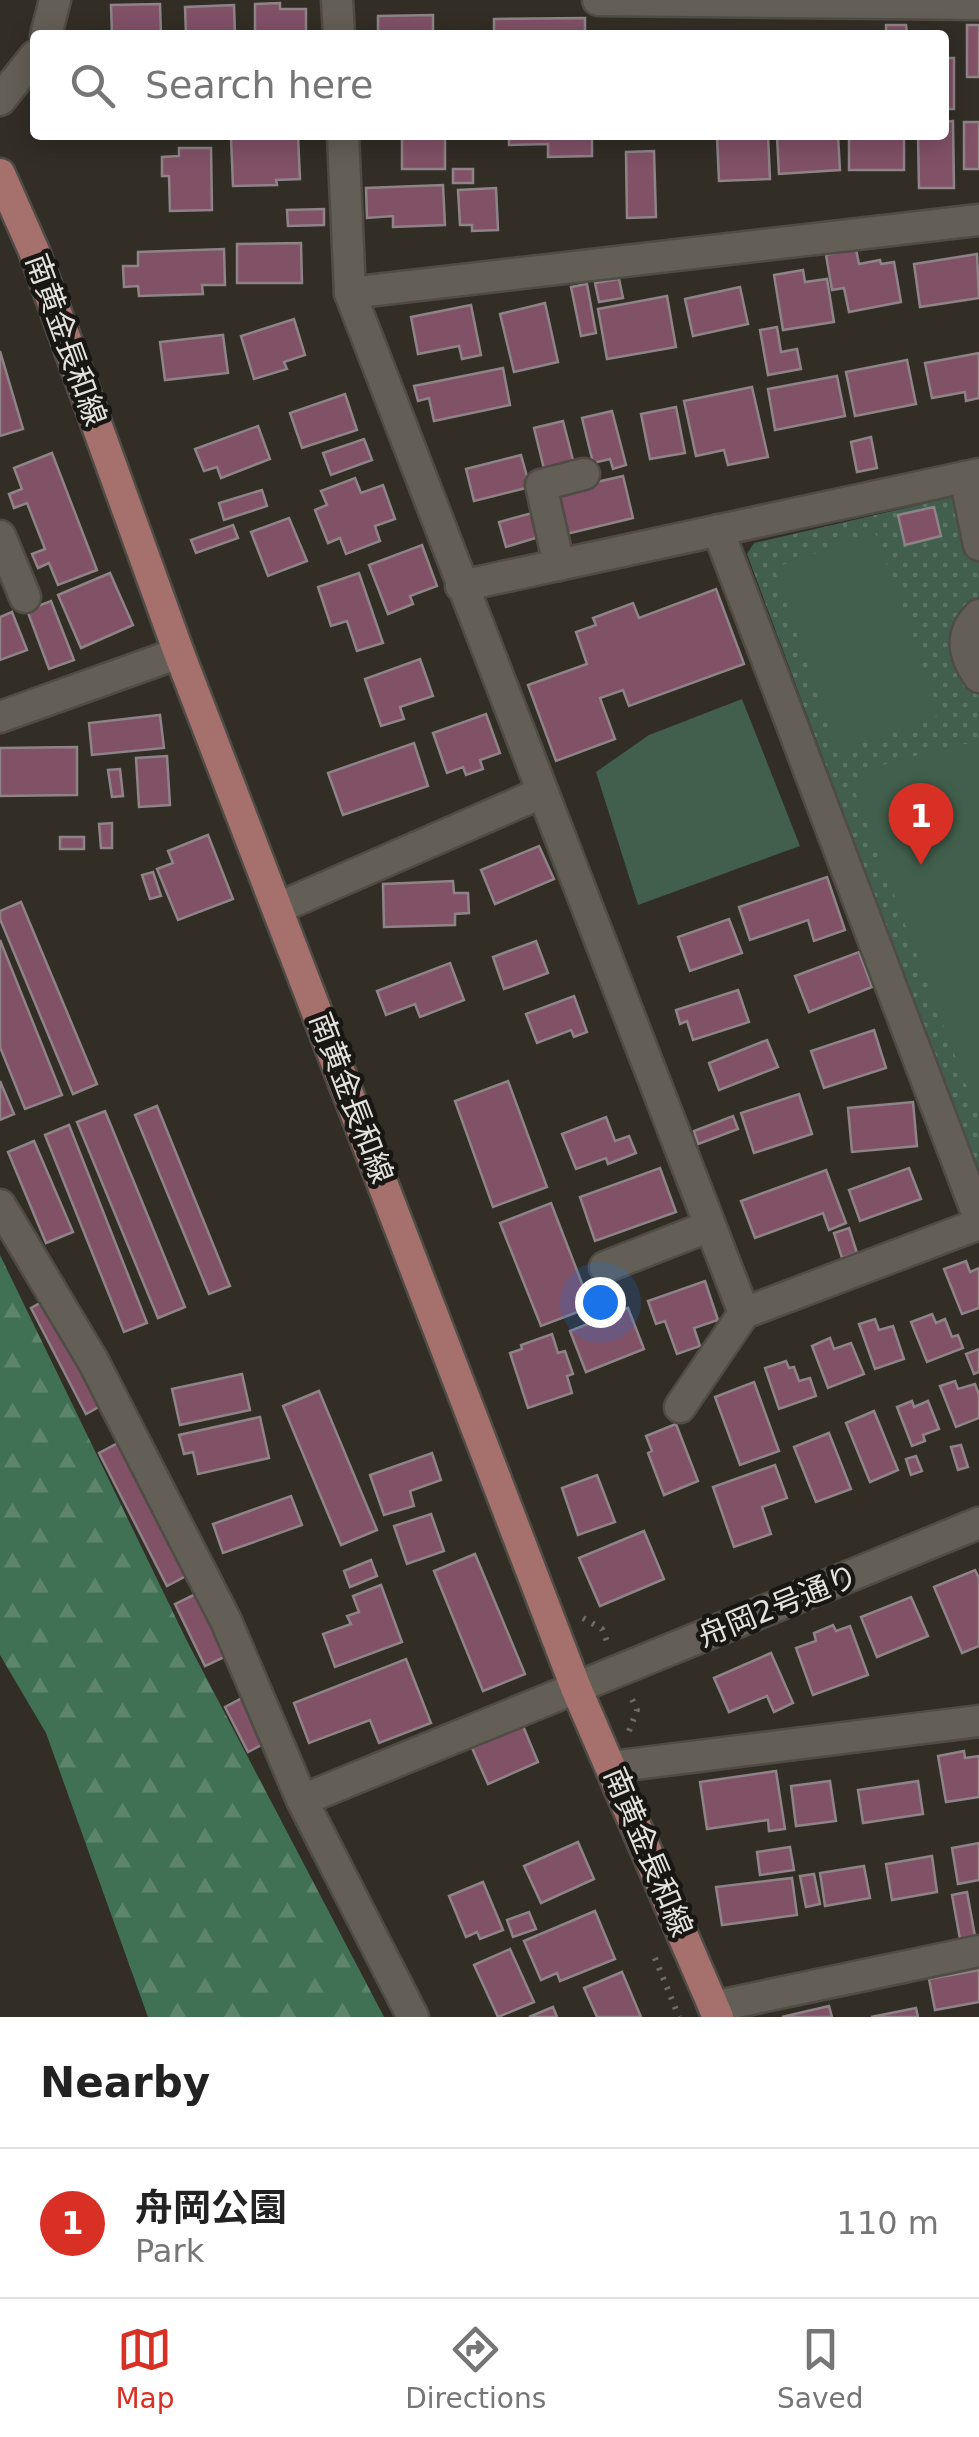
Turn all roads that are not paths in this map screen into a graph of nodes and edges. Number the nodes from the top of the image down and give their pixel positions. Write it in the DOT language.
graph roads {
  1 [pos="56,0"];
  2 [pos="337,0"];
  3 [pos="598,0"];
  4 [pos="979,4"];
  5 [pos="47,30"];
  6 [pos="339,30"];
  7 [pos="30,62"];
  8 [pos="0,100"];
  9 [pos="343,140"];
  10 [pos="0,174"];
  11 [pos="979,220"];
  12 [pos="350,293"];
  13 [pos="584,474"];
  14 [pos="972,476"];
  15 [pos="718,530"];
  16 [pos="0,536"];
  17 [pos="979,545"];
  18 [pos="559,565"];
  19 [pos="461,586"];
  20 [pos="24,597"];
  21 [pos="979,615"];
  22 [pos="179,653"];
  23 [pos="979,677"];
  24 [pos="0,716"];
  25 [pos="540,793"];
  26 [pos="278,908"];
  27 [pos="0,1205"];
  28 [pos="979,1221"];
  29 [pos="710,1226"];
  30 [pos="605,1267"];
  31 [pos="744,1313"];
  32 [pos="680,1407"];
  33 [pos="979,1523"];
  34 [pos="576,1688"];
  35 [pos="979,1721"];
  36 [pos="611,1766"];
  37 [pos="302,1800"];
  38 [pos="979,1951"];
  39 [pos="716,2012"];
  40 [pos="413,2017"];
  1 -- 5 [label="street"];
  2 -- 6 [label="street"];
  3 -- 4 [label="street"];
  7 -- 8 [label="street"];
  9 -- 12 [label="street"];
  10 -- 22 [label="main road, 南黄金長和線"];
  11 -- 12 [label="street"];
  12 -- 19 [label="street"];
  13 -- 18 [label="street"];
  14 -- 15 [label="street"];
  14 -- 17 [label="street"];
  15 -- 18 [label="street"];
  15 -- 28 [label="street"];
  16 -- 20 [label="street"];
  18 -- 19 [label="street"];
  19 -- 25 [label="street"];
  21 -- 23 [label="street"];
  22 -- 24 [label="street"];
  22 -- 26 [label="main road, 南黄金長和線"];
  25 -- 26 [label="street"];
  25 -- 29 [label="street"];
  26 -- 34 [label="main road, 南黄金長和線"];
  27 -- 37 [label="street"];
  28 -- 31 [label="street"];
  29 -- 30 [label="street"];
  29 -- 31 [label="street"];
  31 -- 32 [label="street"];
  33 -- 34 [label="street, 舟岡2号通り"];
  34 -- 36 [label="main road, 南黄金長和線"];
  34 -- 37 [label="street, 舟岡2号通り"];
  35 -- 36 [label="street"];
  36 -- 39 [label="main road, 南黄金長和線"];
  37 -- 40 [label="street"];
  38 -- 39 [label="street"];
}
